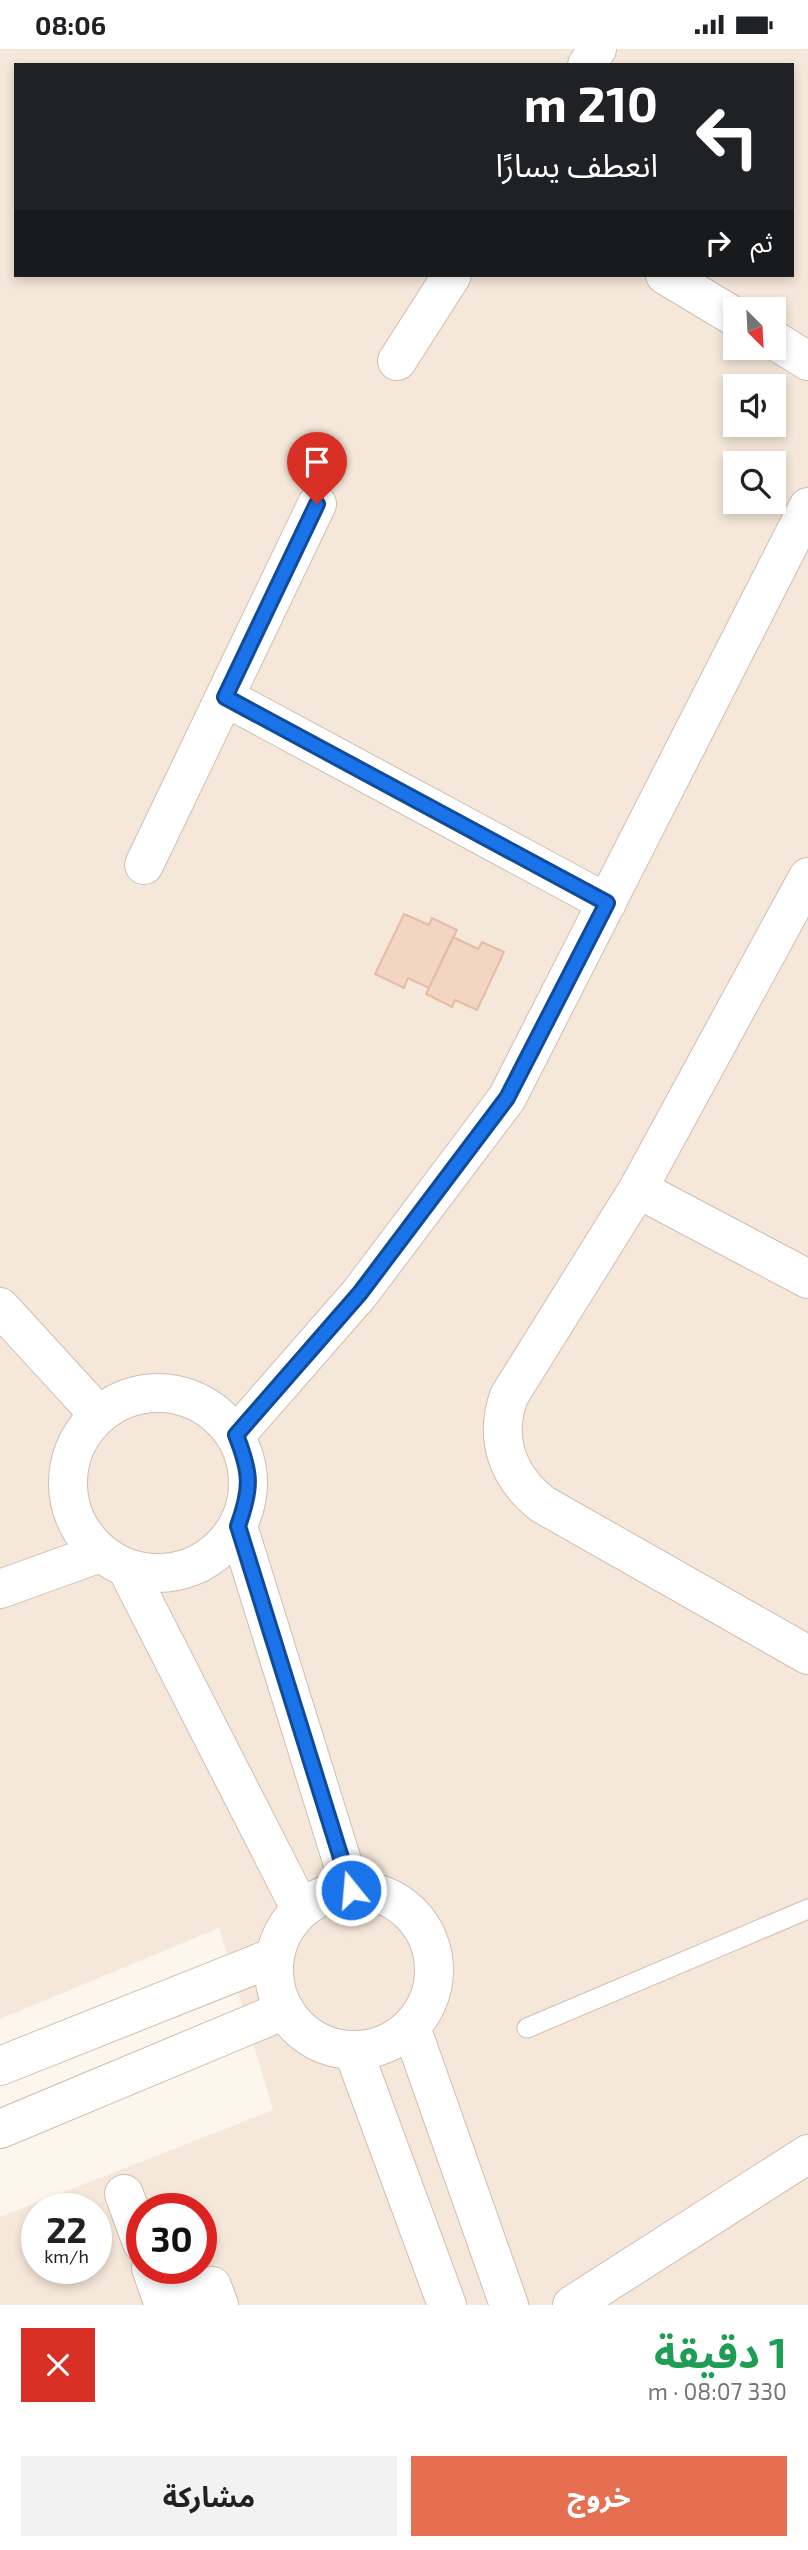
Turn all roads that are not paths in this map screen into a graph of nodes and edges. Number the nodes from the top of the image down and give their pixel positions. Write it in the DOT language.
graph roads {
  1 [pos="452,277"];
  2 [pos="667,277"];
  3 [pos="723,310"];
  4 [pos="786,347"];
  5 [pos="397,361"];
  6 [pos="808,361"];
  7 [pos="317,504"];
  8 [pos="808,507"];
  9 [pos="225,697"];
  10 [pos="144,865"];
  11 [pos="808,877"];
  12 [pos="607,903"];
  13 [pos="638,1189"];
  14 [pos="808,1279"];
  15 [pos="0,1307"];
  16 [pos="98,1414"];
  17 [pos="236,1435"];
  18 [pos="238,1526"];
  19 [pos="113,1561"];
  20 [pos="0,1588"];
  21 [pos="808,1655"];
  22 [pos="351,1890"];
  23 [pos="808,1909"];
  24 [pos="301,1910"];
  25 [pos="275,1957"];
  26 [pos="285,2010"];
  27 [pos="411,2027"];
  28 [pos="527,2028"];
  29 [pos="353,2050"];
  30 [pos="0,2066"];
  31 [pos="0,2129"];
  32 [pos="808,2154"];
  33 [pos="124,2194"];
  34 [pos="126,2199"];
  35 [pos="156,2284"];
  36 [pos="163,2305"];
  37 [pos="219,2305"];
  38 [pos="447,2305"];
  39 [pos="509,2305"];
  40 [pos="572,2305"];
  1 -- 5 [label="street"];
  2 -- 3 [label="street"];
  4 -- 6 [label="street"];
  7 -- 9 [label="street"];
  8 -- 12 [label="street"];
  9 -- 10 [label="street"];
  9 -- 12 [label="street"];
  11 -- 13 [label="street"];
  12 -- 17 [label="street"];
  13 -- 14 [label="street"];
  13 -- 21 [label="street"];
  15 -- 16 [label="street"];
  16 -- 17 [label="street"];
  16 -- 19 [label="street"];
  17 -- 18 [label="street"];
  18 -- 19 [label="street"];
  18 -- 22 [label="street"];
  19 -- 20 [label="street"];
  19 -- 24 [label="street"];
  22 -- 24 [label="street"];
  22 -- 27 [label="street"];
  23 -- 28 [label="lane"];
  24 -- 25 [label="street"];
  25 -- 26 [label="street"];
  25 -- 30 [label="street"];
  26 -- 29 [label="street"];
  26 -- 31 [label="street"];
  27 -- 29 [label="street"];
  27 -- 39 [label="street"];
  29 -- 38 [label="street"];
  32 -- 40 [label="street"];
  33 -- 34 [label="street"];
  35 -- 36 [label="street"];
  36 -- 37 [label="street"];
}
